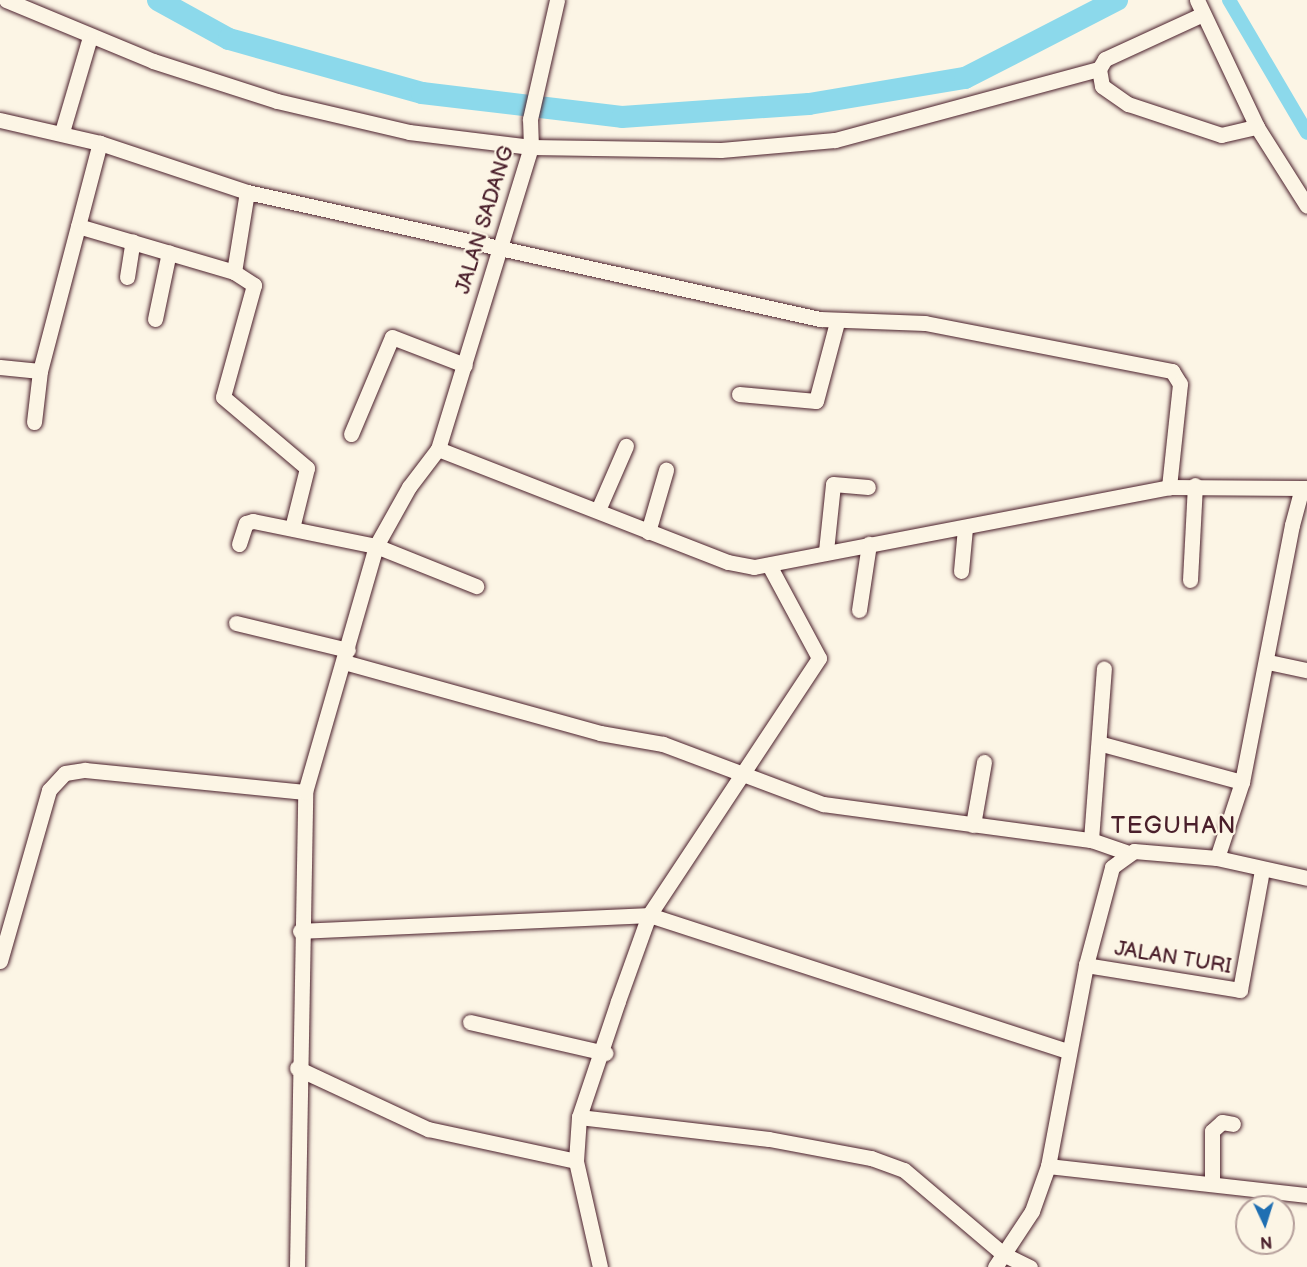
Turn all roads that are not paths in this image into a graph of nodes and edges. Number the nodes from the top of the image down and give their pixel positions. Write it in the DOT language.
graph roads {
  1 [pos="6,0"];
  2 [pos="557,0"];
  3 [pos="1200,7"];
  4 [pos="90,37"];
  5 [pos="1099,69"];
  6 [pos="0,120"];
  7 [pos="62,132"];
  8 [pos="1246,132"];
  9 [pos="100,143"];
  10 [pos="531,147"];
  11 [pos="247,192"];
  12 [pos="1307,206"];
  13 [pos="78,226"];
  14 [pos="133,241"];
  15 [pos="497,248"];
  16 [pos="169,252"];
  17 [pos="234,272"];
  18 [pos="127,277"];
  19 [pos="155,319"];
  20 [pos="837,322"];
  21 [pos="465,365"];
  22 [pos="0,367"];
  23 [pos="40,371"];
  24 [pos="739,394"];
  25 [pos="34,422"];
  26 [pos="351,434"];
  27 [pos="626,446"];
  28 [pos="438,449"];
  29 [pos="666,470"];
  30 [pos="1195,485"];
  31 [pos="868,487"];
  32 [pos="1169,487"];
  33 [pos="1304,488"];
  34 [pos="598,510"];
  35 [pos="292,528"];
  36 [pos="965,528"];
  37 [pos="648,532"];
  38 [pos="239,544"];
  39 [pos="869,544"];
  40 [pos="376,546"];
  41 [pos="826,551"];
  42 [pos="769,566"];
  43 [pos="961,571"];
  44 [pos="1190,580"];
  45 [pos="476,586"];
  46 [pos="859,610"];
  47 [pos="236,623"];
  48 [pos="346,656"];
  49 [pos="1268,662"];
  50 [pos="1104,668"];
  51 [pos="1307,670"];
  52 [pos="1102,744"];
  53 [pos="984,762"];
  54 [pos="739,773"];
  55 [pos="1242,782"];
  56 [pos="305,792"];
  57 [pos="973,825"];
  58 [pos="1091,840"];
  59 [pos="1126,852"];
  60 [pos="1217,858"];
  61 [pos="1262,870"];
  62 [pos="1307,878"];
  63 [pos="649,915"];
  64 [pos="300,931"];
  65 [pos="0,962"];
  66 [pos="1086,964"];
  67 [pos="470,1022"];
  68 [pos="1067,1051"];
  69 [pos="605,1053"];
  70 [pos="297,1068"];
  71 [pos="579,1117"];
  72 [pos="1233,1124"];
  73 [pos="576,1161"];
  74 [pos="1048,1166"];
  75 [pos="1212,1182"];
  76 [pos="1307,1195"];
  77 [pos="999,1261"];
  78 [pos="297,1267"];
  79 [pos="600,1267"];
  80 [pos="1030,1267"];
  1 -- 4 [label="street"];
  2 -- 10 [label="street, JALAN SADANG"];
  3 -- 5 [label="street"];
  3 -- 8 [label="street"];
  4 -- 7 [label="street"];
  4 -- 10 [label="street"];
  5 -- 8 [label="street"];
  5 -- 10 [label="street"];
  6 -- 7 [label="street"];
  7 -- 9 [label="street"];
  8 -- 12 [label="street"];
  9 -- 11 [label="street"];
  9 -- 13 [label="street"];
  10 -- 15 [label="street, JALAN SADANG"];
  11 -- 15 [label="street"];
  11 -- 17 [label="street"];
  13 -- 14 [label="street"];
  13 -- 23 [label="street"];
  14 -- 16 [label="street"];
  14 -- 18 [label="street"];
  15 -- 20 [label="street"];
  15 -- 21 [label="street, JALAN SADANG"];
  16 -- 17 [label="street"];
  16 -- 19 [label="street"];
  17 -- 35 [label="street"];
  20 -- 24 [label="street"];
  20 -- 32 [label="street"];
  21 -- 26 [label="street"];
  21 -- 28 [label="street, JALAN SADANG"];
  22 -- 23 [label="street"];
  23 -- 25 [label="street"];
  27 -- 34 [label="street"];
  28 -- 34 [label="street"];
  28 -- 40 [label="street, JALAN SADANG"];
  29 -- 37 [label="street"];
  30 -- 32 [label="street"];
  30 -- 33 [label="street"];
  30 -- 44 [label="street"];
  31 -- 41 [label="street"];
  32 -- 36 [label="street"];
  33 -- 49 [label="street"];
  34 -- 37 [label="street"];
  35 -- 38 [label="street"];
  35 -- 40 [label="street"];
  36 -- 39 [label="street"];
  36 -- 43 [label="street"];
  37 -- 42 [label="street"];
  39 -- 41 [label="street"];
  39 -- 46 [label="street"];
  40 -- 45 [label="street"];
  40 -- 48 [label="street, JALAN SADANG"];
  41 -- 42 [label="street"];
  42 -- 54 [label="street"];
  47 -- 48 [label="street"];
  48 -- 54 [label="street"];
  48 -- 56 [label="street, JALAN SADANG"];
  49 -- 51 [label="street"];
  49 -- 55 [label="street"];
  50 -- 52 [label="street"];
  52 -- 55 [label="street"];
  52 -- 58 [label="street"];
  53 -- 57 [label="street"];
  54 -- 57 [label="street"];
  54 -- 63 [label="street"];
  55 -- 60 [label="street"];
  56 -- 64 [label="street, JALAN SADANG"];
  56 -- 65 [label="street"];
  57 -- 58 [label="street"];
  58 -- 59 [label="street"];
  59 -- 60 [label="street"];
  59 -- 66 [label="street"];
  60 -- 61 [label="street"];
  61 -- 62 [label="street"];
  61 -- 66 [label="street, JALAN TURI"];
  63 -- 64 [label="street"];
  63 -- 68 [label="street"];
  63 -- 69 [label="street"];
  64 -- 70 [label="street, JALAN SADANG"];
  66 -- 68 [label="street"];
  67 -- 69 [label="street"];
  68 -- 74 [label="street"];
  69 -- 71 [label="street"];
  70 -- 73 [label="street"];
  70 -- 78 [label="street, JALAN SADANG"];
  71 -- 73 [label="street"];
  71 -- 77 [label="street"];
  72 -- 75 [label="street"];
  73 -- 79 [label="street"];
  74 -- 75 [label="street"];
  74 -- 77 [label="street"];
  75 -- 76 [label="street"];
  77 -- 80 [label="street"];
}
